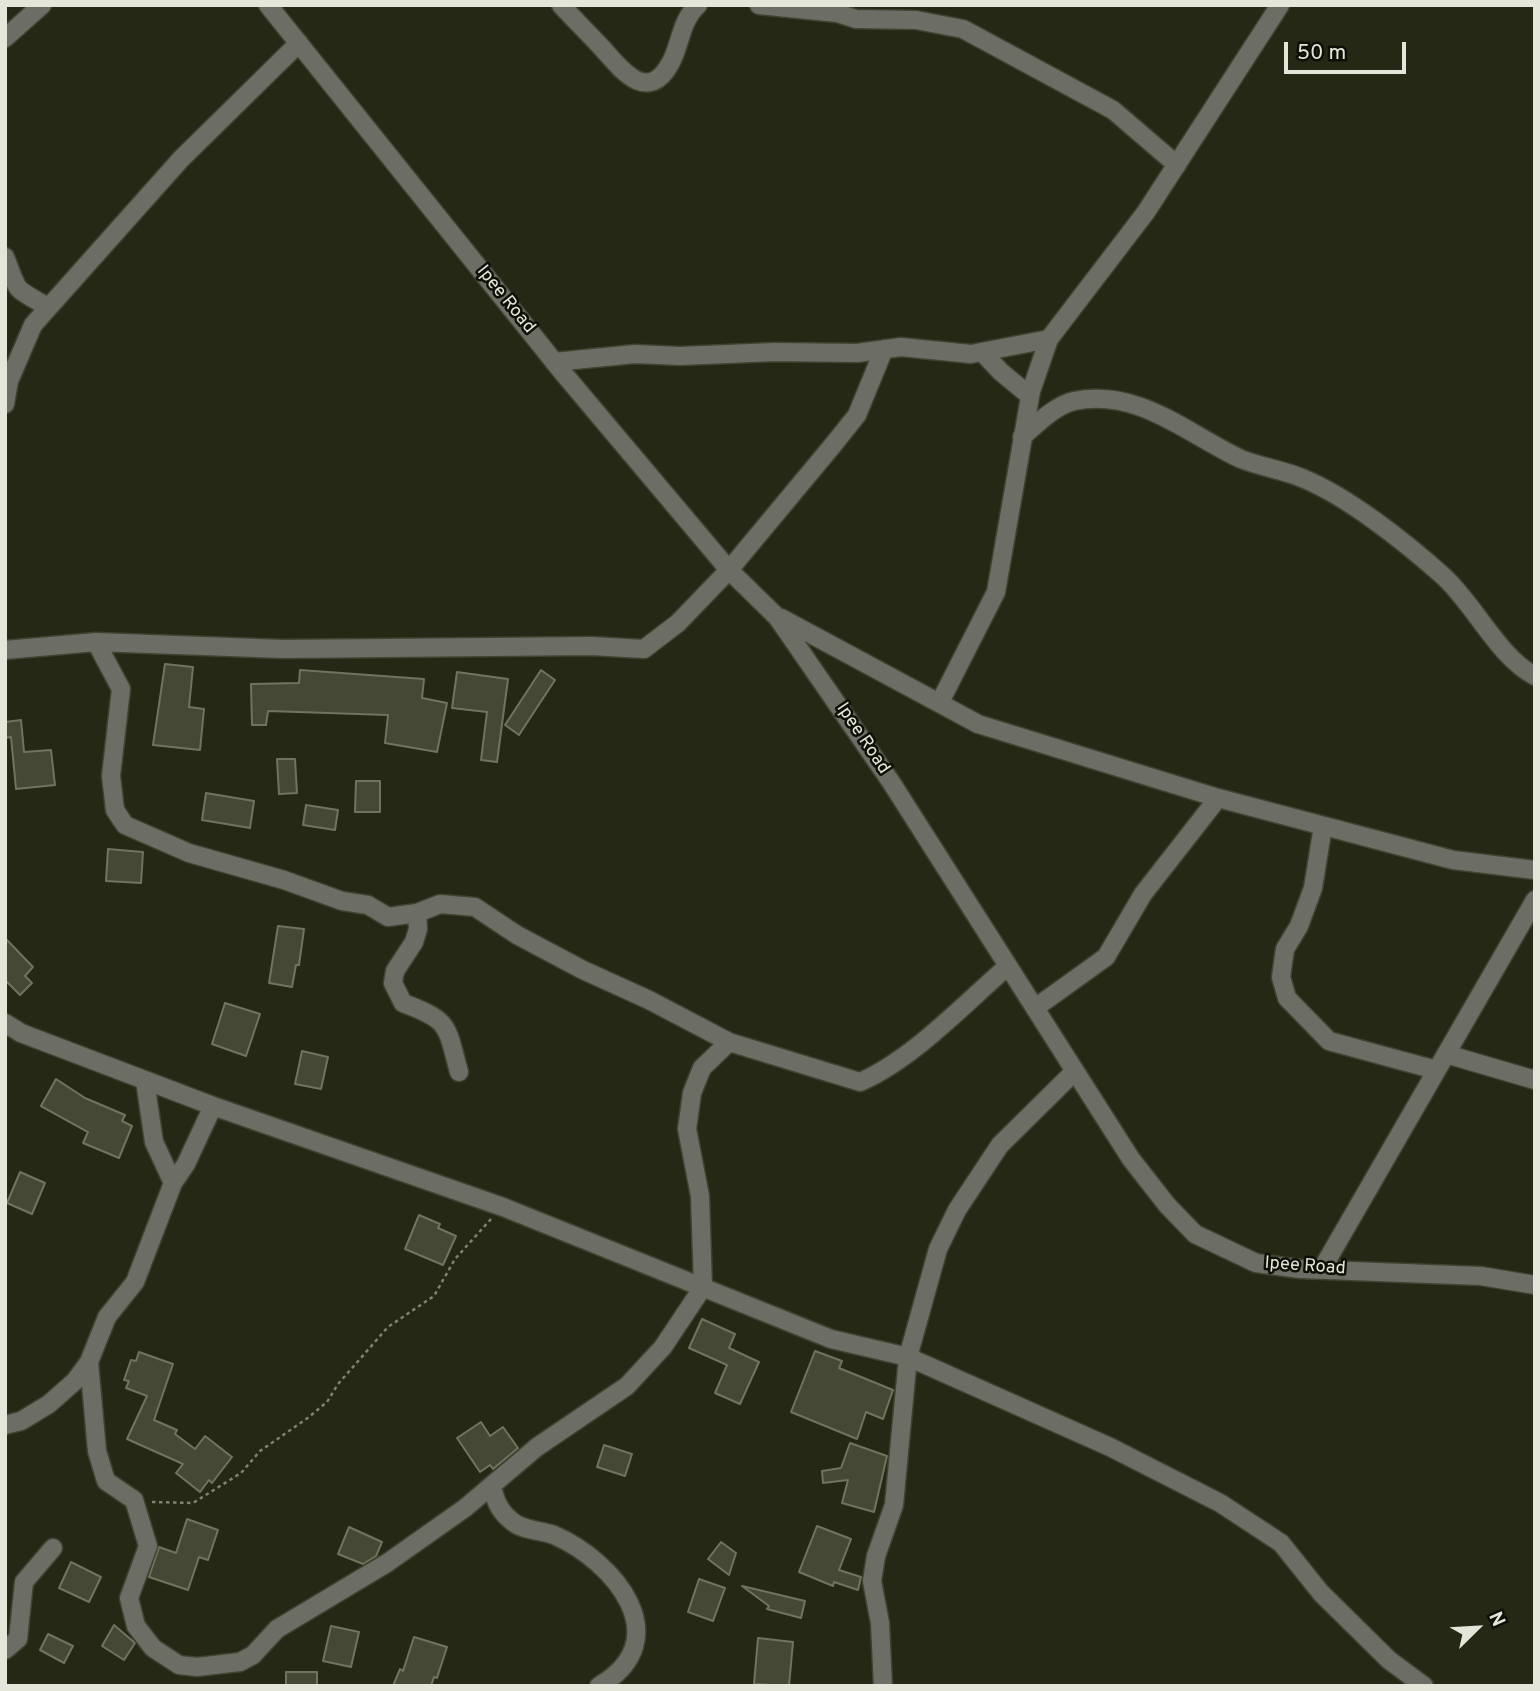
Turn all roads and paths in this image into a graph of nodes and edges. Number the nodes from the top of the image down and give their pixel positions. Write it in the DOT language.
graph roads {
  1 [pos="42,5"];
  2 [pos="268,5"];
  3 [pos="561,5"];
  4 [pos="698,5"];
  5 [pos="759,5"];
  6 [pos="1280,5"];
  7 [pos="5,38"];
  8 [pos="299,43"];
  9 [pos="1177,164"];
  10 [pos="5,257"];
  11 [pos="48,307"];
  12 [pos="1049,339"];
  13 [pos="884,349"];
  14 [pos="983,353"];
  15 [pos="554,362"];
  16 [pos="1030,396"];
  17 [pos="5,404"];
  18 [pos="1022,438"];
  19 [pos="729,570"];
  20 [pos="778,617"];
  21 [pos="96,642"];
  22 [pos="5,650"];
  23 [pos="1535,677"];
  24 [pos="940,702"];
  25 [pos="1218,798"];
  26 [pos="1323,826"];
  27 [pos="1535,870"];
  28 [pos="1535,900"];
  29 [pos="417,913"];
  30 [pos="1008,966"];
  31 [pos="1035,1008"];
  32 [pos="5,1023"];
  33 [pos="729,1042"];
  34 [pos="1446,1054"];
  35 [pos="1075,1070"];
  36 [pos="1436,1070"];
  37 [pos="459,1072"];
  38 [pos="1535,1080"];
  39 [pos="145,1081"];
  40 [pos="213,1106"];
  41 [pos="173,1183"];
  42 [pos="503,1207"];
  43 [pos="1322,1269"];
  44 [pos="1535,1285"];
  45 [pos="703,1287"];
  46 [pos="908,1357"];
  47 [pos="89,1362"];
  48 [pos="5,1425"];
  49 [pos="492,1487"];
  50 [pos="135,1500"];
  51 [pos="54,1548"];
  52 [pos="5,1650"];
  53 [pos="599,1686"];
  54 [pos="883,1686"];
  55 [pos="1424,1686"];
  1 -- 7 [label="street"];
  2 -- 8 [label="street, Ipee Road"];
  3 -- 4 [label="street"];
  5 -- 9 [label="street"];
  6 -- 9 [label="street"];
  8 -- 11 [label="street"];
  8 -- 15 [label="street, Ipee Road"];
  9 -- 12 [label="street"];
  10 -- 11 [label="street"];
  11 -- 17 [label="street"];
  12 -- 14 [label="street"];
  12 -- 16 [label="street"];
  13 -- 14 [label="street"];
  13 -- 15 [label="street"];
  13 -- 19 [label="street"];
  14 -- 16 [label="street"];
  15 -- 19 [label="street, Ipee Road"];
  16 -- 18 [label="street"];
  18 -- 23 [label="street"];
  18 -- 24 [label="street"];
  19 -- 20 [label="street, Ipee Road"];
  19 -- 21 [label="street"];
  20 -- 24 [label="street"];
  20 -- 30 [label="street, Ipee Road"];
  21 -- 22 [label="street"];
  21 -- 29 [label="street"];
  24 -- 25 [label="street"];
  25 -- 26 [label="street"];
  25 -- 31 [label="street"];
  26 -- 27 [label="street"];
  26 -- 36 [label="street"];
  28 -- 34 [label="street"];
  29 -- 33 [label="street"];
  29 -- 37 [label="street"];
  30 -- 31 [label="street, Ipee Road"];
  30 -- 33 [label="street"];
  31 -- 35 [label="street, Ipee Road"];
  32 -- 39 [label="street"];
  33 -- 45 [label="street"];
  34 -- 36 [label="street"];
  34 -- 38 [label="street"];
  35 -- 43 [label="street, Ipee Road"];
  35 -- 46 [label="street"];
  36 -- 43 [label="street"];
  39 -- 40 [label="street"];
  39 -- 41 [label="street"];
  40 -- 41 [label="street"];
  40 -- 42 [label="street"];
  41 -- 47 [label="street"];
  42 -- 45 [label="street"];
  42 -- 50 [label="path"];
  43 -- 44 [label="street, Ipee Road"];
  45 -- 46 [label="street"];
  45 -- 49 [label="street"];
  46 -- 54 [label="street"];
  46 -- 55 [label="street"];
  47 -- 48 [label="street"];
  47 -- 50 [label="street"];
  49 -- 50 [label="street"];
  49 -- 53 [label="street"];
  51 -- 52 [label="street"];
}
